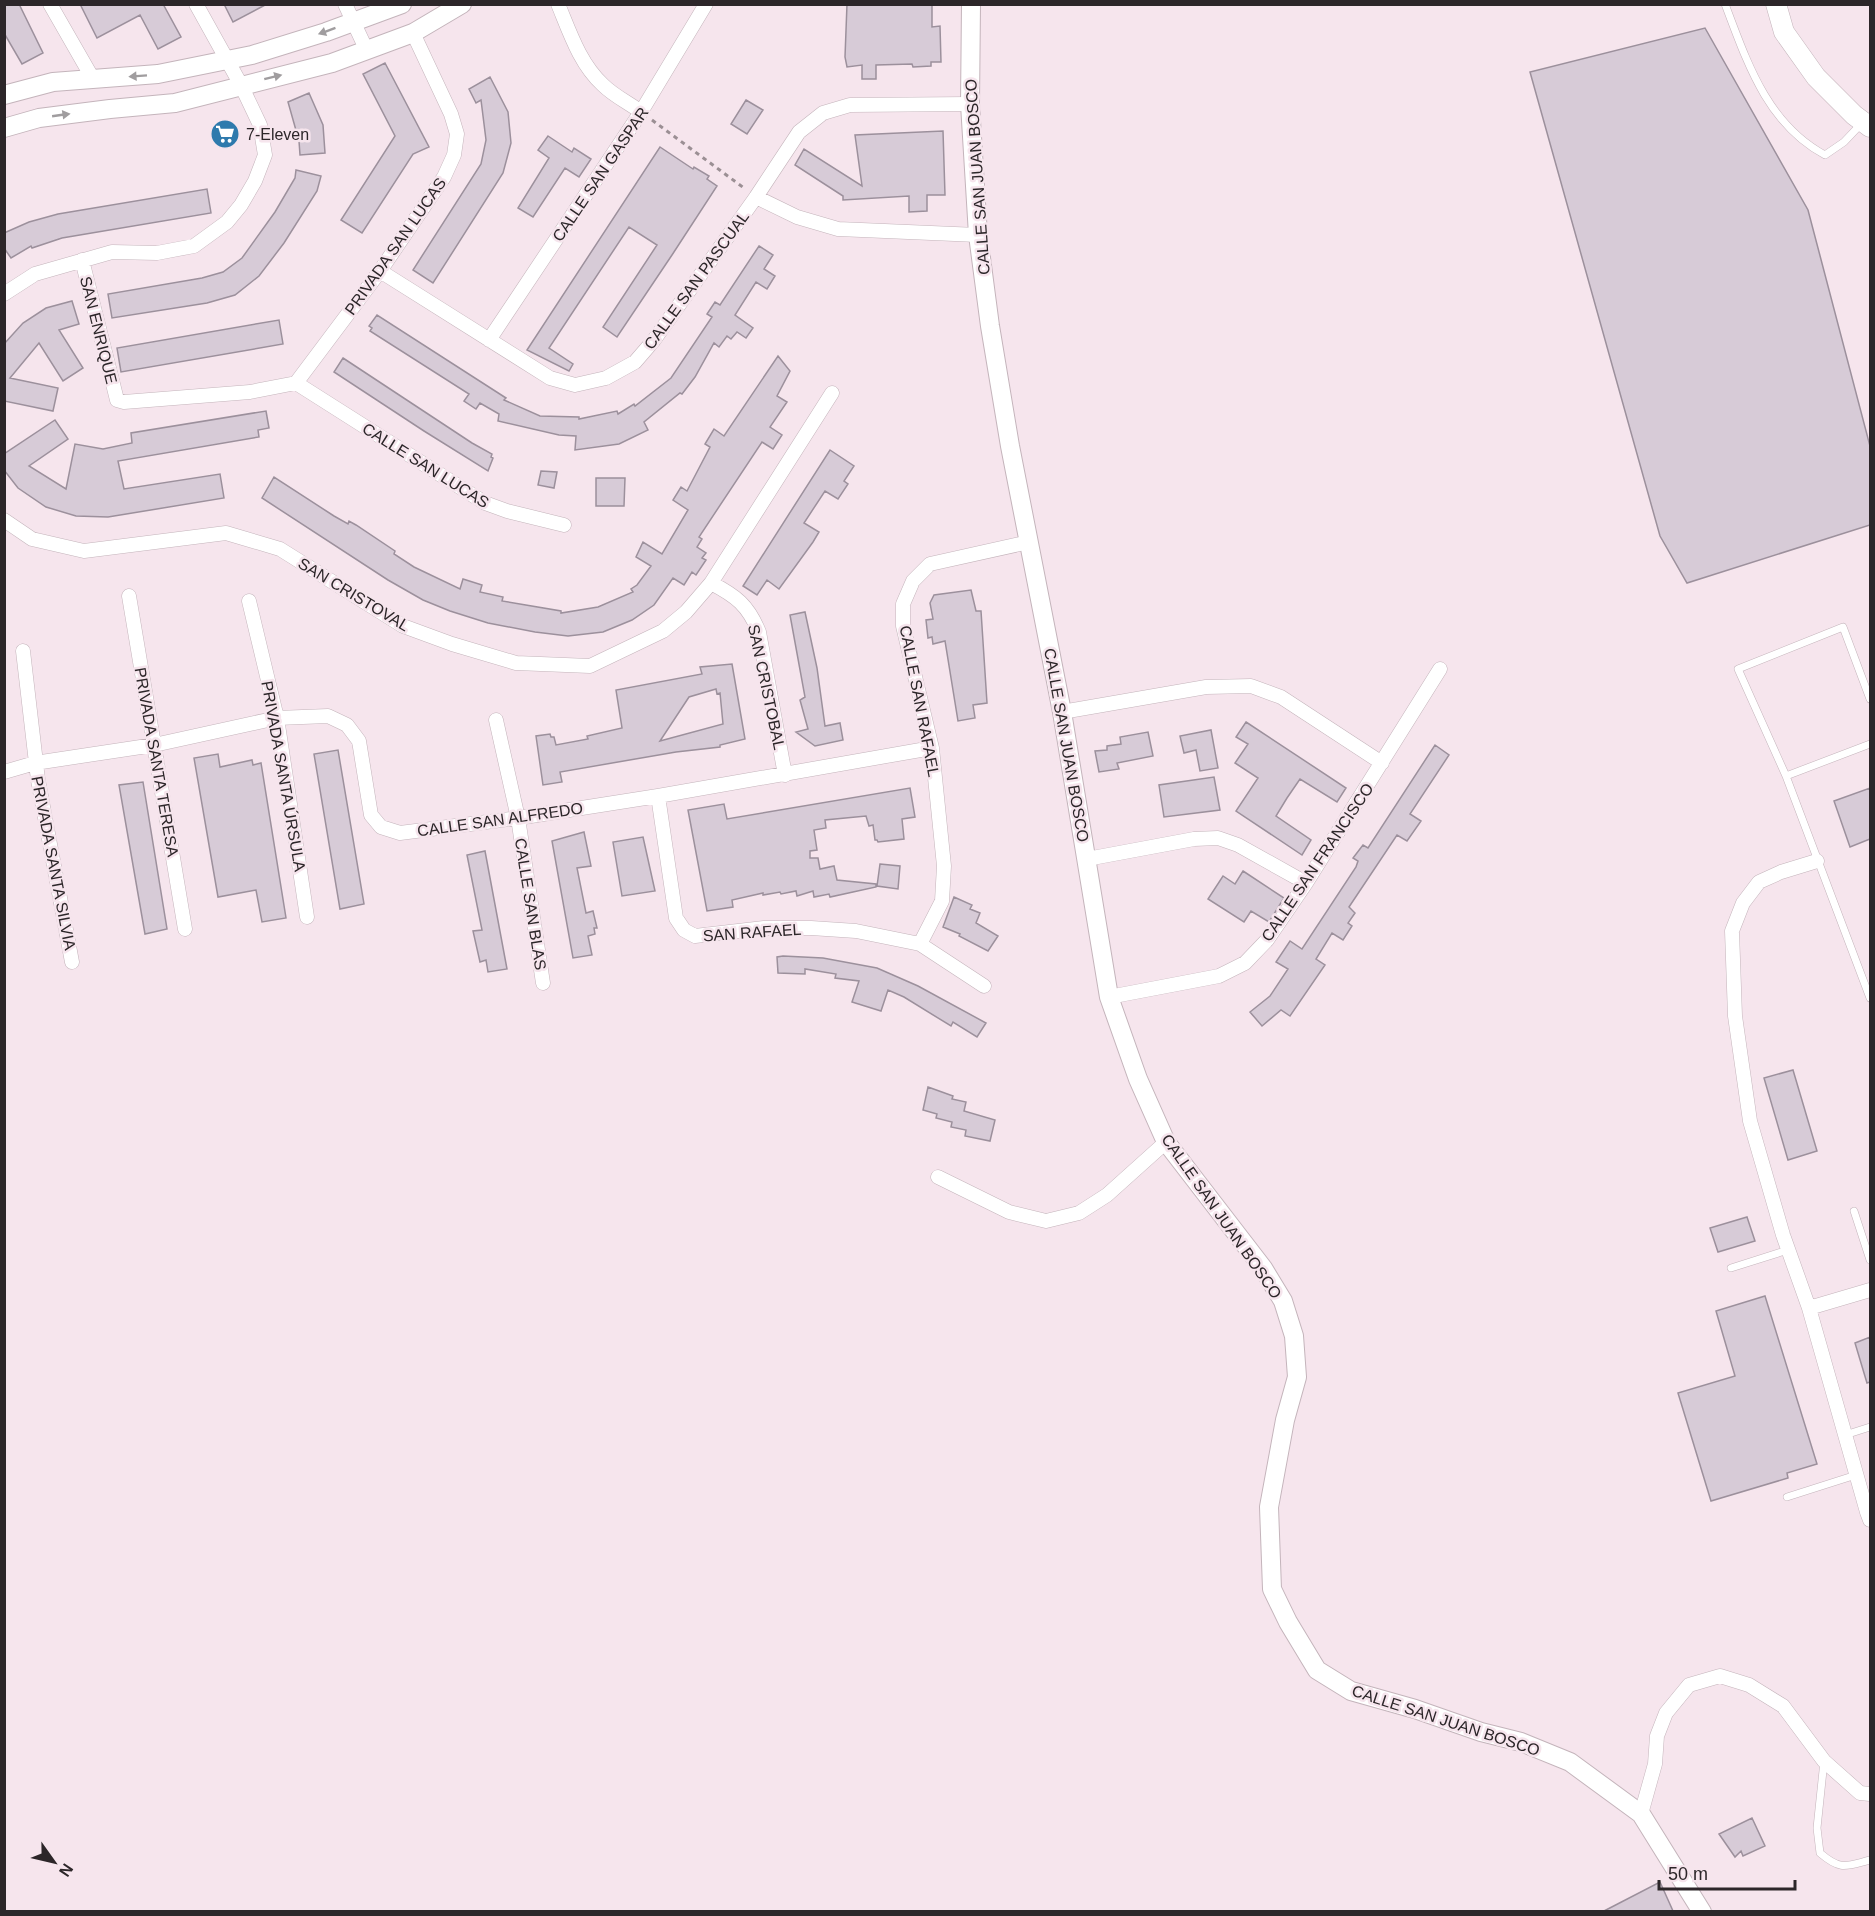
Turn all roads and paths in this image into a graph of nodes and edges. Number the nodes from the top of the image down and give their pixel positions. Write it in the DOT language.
graph roads {
  1 [pos="50,4"];
  2 [pos="196,4"];
  3 [pos="402,4"];
  4 [pos="462,4"];
  5 [pos="558,4"];
  6 [pos="706,4"];
  7 [pos="971,4"];
  8 [pos="1725,4"];
  9 [pos="1776,4"];
  10 [pos="350,13"];
  11 [pos="413,33"];
  12 [pos="367,51"];
  13 [pos="228,60"];
  14 [pos="93,79"];
  15 [pos="242,85"];
  16 [pos="4,95"];
  17 [pos="970,104"];
  18 [pos="641,112"];
  19 [pos="1867,124"];
  20 [pos="4,128"];
  21 [pos="756,197"];
  22 [pos="978,235"];
  23 [pos="82,260"];
  24 [pos="380,270"];
  25 [pos="4,294"];
  26 [pos="489,340"];
  27 [pos="296,383"];
  28 [pos="832,393"];
  29 [pos="4,520"];
  30 [pos="564,525"];
  31 [pos="1029,542"];
  32 [pos="711,583"];
  33 [pos="129,596"];
  34 [pos="249,601"];
  35 [pos="23,651"];
  36 [pos="1440,669"];
  37 [pos="1870,699"];
  38 [pos="1062,712"];
  39 [pos="277,718"];
  40 [pos="496,720"];
  41 [pos="1870,744"];
  42 [pos="154,745"];
  43 [pos="932,748"];
  44 [pos="35,763"];
  45 [pos="1382,763"];
  46 [pos="4,772"];
  47 [pos="784,775"];
  48 [pos="1786,776"];
  49 [pos="658,796"];
  50 [pos="518,818"];
  51 [pos="1087,859"];
  52 [pos="1816,861"];
  53 [pos="1306,883"];
  54 [pos="307,917"];
  55 [pos="185,929"];
  56 [pos="920,944"];
  57 [pos="72,962"];
  58 [pos="543,983"];
  59 [pos="984,986"];
  60 [pos="1868,988"];
  61 [pos="1109,997"];
  62 [pos="1870,998"];
  63 [pos="1166,1142"];
  64 [pos="938,1177"];
  65 [pos="1854,1211"];
  66 [pos="1788,1250"];
  67 [pos="1870,1260"];
  68 [pos="1731,1268"];
  69 [pos="1870,1290"];
  70 [pos="1809,1308"];
  71 [pos="1870,1427"];
  72 [pos="1845,1435"];
  73 [pos="1856,1475"];
  74 [pos="1866,1493"];
  75 [pos="1787,1497"];
  76 [pos="1870,1520"];
  77 [pos="1824,1761"];
  78 [pos="1870,1794"];
  79 [pos="1641,1814"];
  80 [pos="1870,1860"];
  81 [pos="1702,1911"];
  1 -- 14 [label="street"];
  2 -- 13 [label="street"];
  3 -- 10 [label="street"];
  4 -- 11 [label="street"];
  5 -- 18 [label="street"];
  6 -- 18 [label="street, CALLE SAN GASPAR"];
  7 -- 17 [label="street, CALLE SAN JUAN BOSCO"];
  8 -- 19 [label="lane"];
  9 -- 19 [label="main road"];
  10 -- 12 [label="street"];
  10 -- 13 [label="street, one-way"];
  11 -- 12 [label="street"];
  11 -- 24 [label="street, PRIVADA SAN LUCAS"];
  15 -- 12 [label="street, one-way"];
  13 -- 14 [label="street, one-way"];
  13 -- 15 [label="street"];
  14 -- 16 [label="street"];
  20 -- 15 [label="street, one-way"];
  15 -- 23 [label="street"];
  17 -- 21 [label="street, CALLE SAN PASCUAL"];
  17 -- 22 [label="street, CALLE SAN JUAN BOSCO"];
  18 -- 21 [label="path"];
  18 -- 26 [label="street, CALLE SAN GASPAR"];
  21 -- 22 [label="street"];
  21 -- 26 [label="street, CALLE SAN PASCUAL"];
  22 -- 31 [label="street, CALLE SAN JUAN BOSCO"];
  23 -- 25 [label="street"];
  23 -- 27 [label="street, SAN ENRIQUE"];
  24 -- 26 [label="street, CALLE SAN PASCUAL"];
  24 -- 27 [label="street, PRIVADA SAN LUCAS"];
  27 -- 30 [label="street, CALLE SAN LUCAS"];
  28 -- 32 [label="street, SAN CRISTOVAL"];
  29 -- 32 [label="street, SAN CRISTOVAL"];
  31 -- 38 [label="street, CALLE SAN JUAN BOSCO"];
  31 -- 43 [label="street, CALLE SAN RAFAEL"];
  32 -- 47 [label="street, SAN CRISTOBAL"];
  33 -- 42 [label="street, PRIVADA SANTA TERESA"];
  34 -- 39 [label="street, PRIVADA SANTA ÚRSULA"];
  35 -- 44 [label="street, PRIVADA SANTA SILVIA"];
  36 -- 45 [label="street, CALLE SAN FRANCISCO"];
  37 -- 48 [label="lane"];
  38 -- 45 [label="street"];
  38 -- 51 [label="street, CALLE SAN JUAN BOSCO"];
  39 -- 42 [label="street, CALLE SAN ALFREDO"];
  39 -- 50 [label="street, CALLE SAN ALFREDO"];
  39 -- 54 [label="street, PRIVADA SANTA ÚRSULA"];
  40 -- 50 [label="street, CALLE SAN BLAS"];
  41 -- 48 [label="lane"];
  42 -- 44 [label="street, CALLE SAN ALFREDO"];
  42 -- 55 [label="street, PRIVADA SANTA TERESA"];
  43 -- 47 [label="street, CALLE SAN ALFREDO"];
  43 -- 56 [label="street, CALLE SAN RAFAEL"];
  44 -- 46 [label="street, CALLE SAN ALFREDO"];
  44 -- 57 [label="street, PRIVADA SANTA SILVIA"];
  45 -- 53 [label="street, CALLE SAN FRANCISCO"];
  47 -- 49 [label="street, CALLE SAN ALFREDO"];
  48 -- 52 [label="lane"];
  49 -- 50 [label="street, CALLE SAN ALFREDO"];
  49 -- 56 [label="street, SAN RAFAEL"];
  50 -- 58 [label="street, CALLE SAN BLAS"];
  51 -- 53 [label="street"];
  51 -- 61 [label="street, CALLE SAN JUAN BOSCO"];
  52 -- 60 [label="lane"];
  52 -- 66 [label="street"];
  53 -- 61 [label="street, CALLE SAN FRANCISCO"];
  56 -- 59 [label="street"];
  60 -- 62 [label="lane"];
  61 -- 63 [label="street, CALLE SAN JUAN BOSCO"];
  63 -- 64 [label="street"];
  63 -- 79 [label="street, CALLE SAN JUAN BOSCO"];
  65 -- 67 [label="lane"];
  66 -- 68 [label="lane"];
  66 -- 70 [label="street"];
  69 -- 70 [label="street"];
  70 -- 72 [label="street"];
  71 -- 72 [label="lane"];
  72 -- 73 [label="street"];
  73 -- 74 [label="street"];
  73 -- 75 [label="lane"];
  74 -- 76 [label="street"];
  77 -- 78 [label="street"];
  77 -- 79 [label="street"];
  77 -- 80 [label="lane"];
  79 -- 81 [label="street, CALLE SAN JUAN BOSCO"];
}
